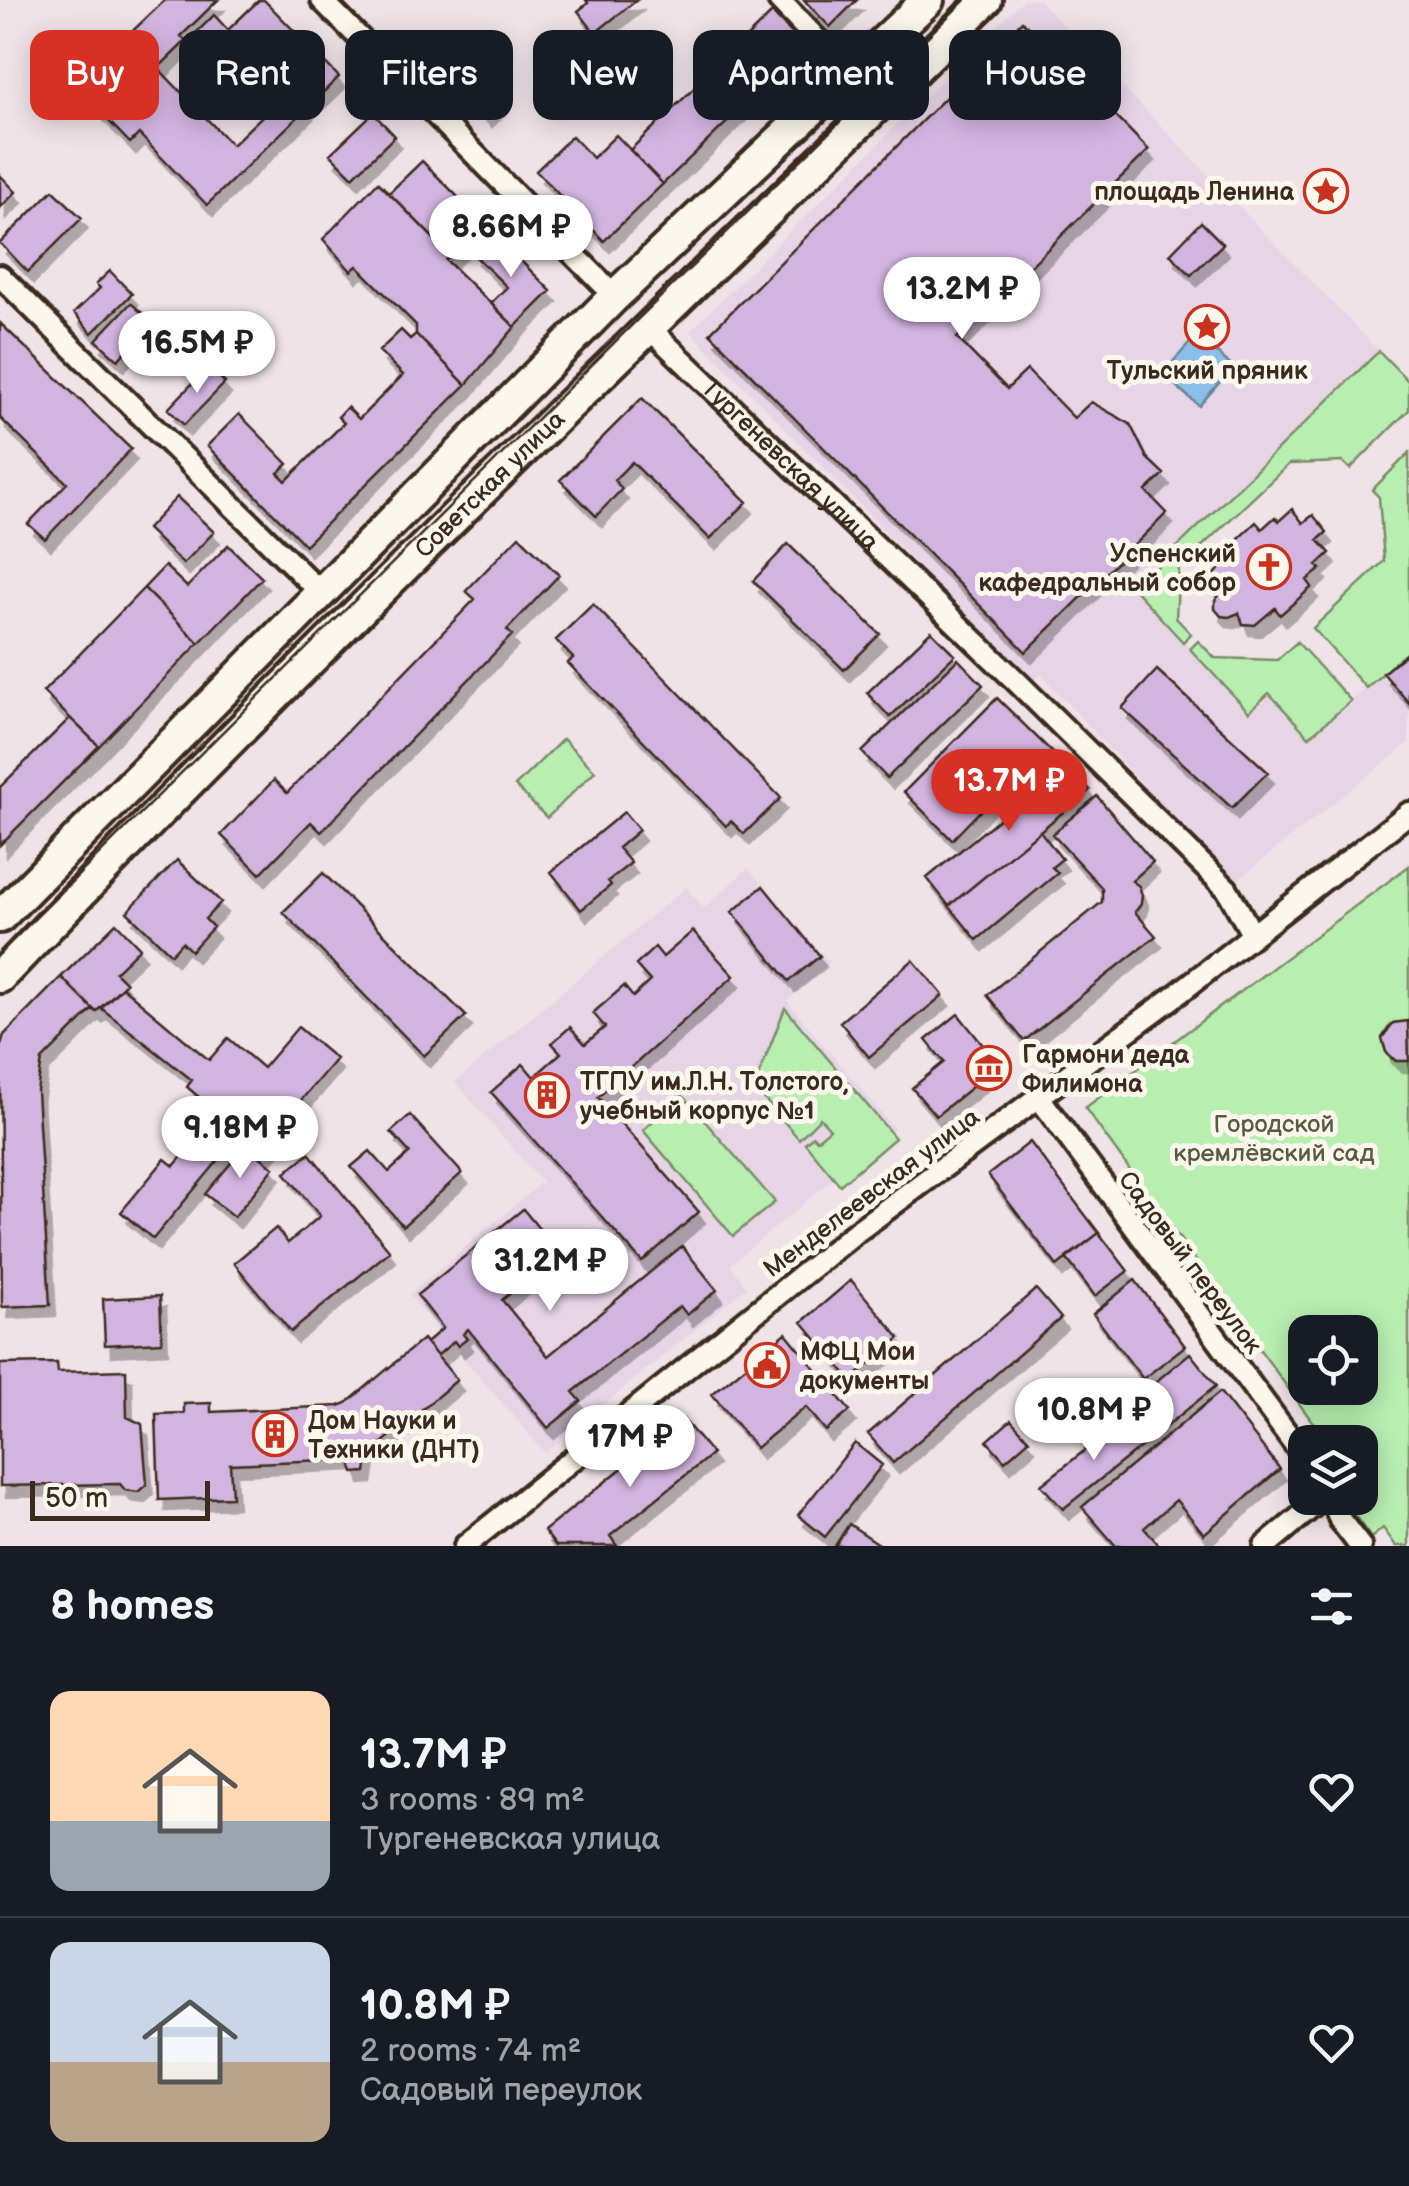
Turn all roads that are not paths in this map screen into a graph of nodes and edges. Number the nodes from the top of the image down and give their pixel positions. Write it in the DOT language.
graph roads {
  1 [pos="322,0"];
  2 [pos="778,0"];
  3 [pos="928,0"];
  4 [pos="986,0"];
  5 [pos="807,30"];
  6 [pos="896,30"];
  7 [pos="801,120"];
  8 [pos="0,276"];
  9 [pos="615,296"];
  10 [pos="648,327"];
  11 [pos="321,593"];
  12 [pos="1409,813"];
  13 [pos="1,915"];
  14 [pos="1252,934"];
  15 [pos="0,977"];
  16 [pos="1038,1096"];
  17 [pos="1288,1435"];
  18 [pos="1303,1515"];
  19 [pos="1338,1515"];
  20 [pos="489,1538"];
  21 [pos="465,1546"];
  22 [pos="1266,1546"];
  23 [pos="1360,1546"];
  1 -- 9 [label="street, Тургеневская улица"];
  2 -- 5 [label="street"];
  3 -- 6 [label="main road, Советская улица"];
  4 -- 10 [label="main road, Советская улица"];
  7 -- 9 [label="main road, Советская улица"];
  8 -- 11 [label="street"];
  9 -- 10 [label="main road, Тургеневская улица"];
  9 -- 11 [label="main road, Советская улица"];
  10 -- 14 [label="street, Тургеневская улица"];
  10 -- 15 [label="main road, Советская улица"];
  11 -- 13 [label="main road, Советская улица"];
  12 -- 14 [label="street, Менделеевская улица"];
  14 -- 16 [label="street, Менделеевская улица"];
  16 -- 17 [label="street, Садовый переулок"];
  16 -- 20 [label="street, Менделеевская улица"];
  18 -- 22 [label="street"];
  19 -- 23 [label="street"];
  20 -- 21 [label="street, Менделеевская улица"];
}
